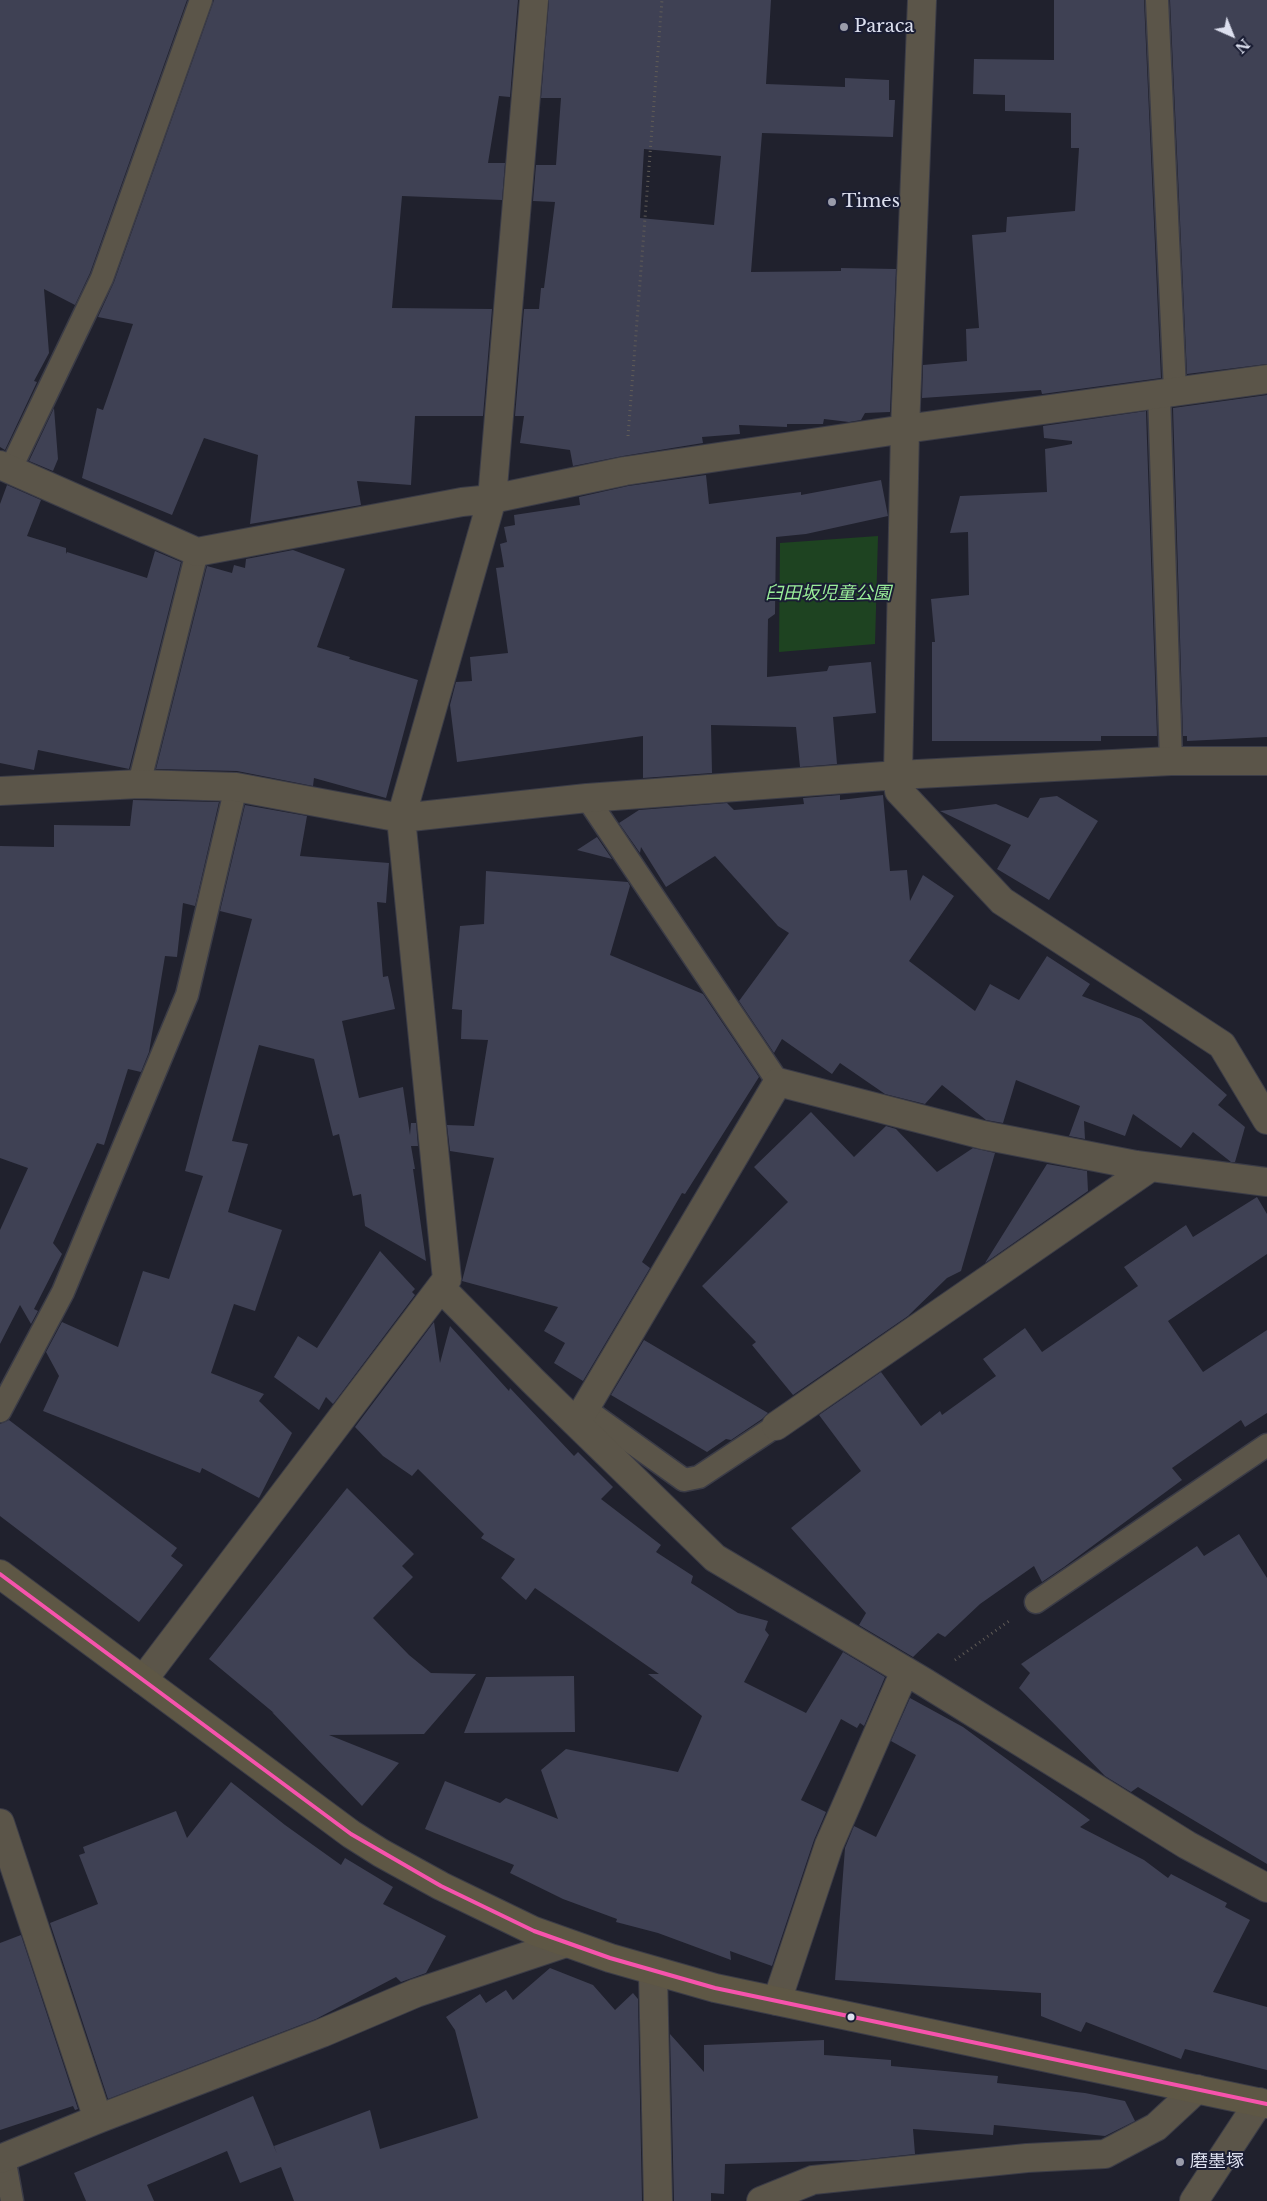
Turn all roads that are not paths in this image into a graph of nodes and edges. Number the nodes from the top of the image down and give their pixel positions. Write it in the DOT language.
graph roads {
  1 [pos="202,0"];
  2 [pos="534,0"];
  3 [pos="922,0"];
  4 [pos="1157,0"];
  5 [pos="1267,379"];
  6 [pos="1167,392"];
  7 [pos="905,429"];
  8 [pos="5,468"];
  9 [pos="492,499"];
  10 [pos="197,552"];
  11 [pos="1171,761"];
  12 [pos="1267,761"];
  13 [pos="898,775"];
  14 [pos="139,784"];
  15 [pos="236,787"];
  16 [pos="0,790"];
  17 [pos="587,798"];
  18 [pos="401,818"];
  19 [pos="778,1082"];
  20 [pos="1267,1120"];
  21 [pos="1151,1167"];
  22 [pos="1267,1182"];
  23 [pos="441,1288"];
  24 [pos="0,1412"];
  25 [pos="581,1416"];
  26 [pos="776,1426"];
  27 [pos="1267,1445"];
  28 [pos="2,1579"];
  29 [pos="1036,1602"];
  30 [pos="915,1676"];
  31 [pos="143,1680"];
  32 [pos="0,1823"];
  33 [pos="1267,1888"];
  34 [pos="566,1943"];
  35 [pos="653,1972"];
  36 [pos="777,2001"];
  37 [pos="1198,2089"];
  38 [pos="1263,2103"];
  39 [pos="98,2119"];
  40 [pos="2,2158"];
  41 [pos="12,2201"];
  42 [pos="658,2201"];
  43 [pos="761,2201"];
  44 [pos="1194,2201"];
  1 -- 8 [label="lane"];
  2 -- 9 [label="street"];
  3 -- 7 [label="street"];
  4 -- 6 [label="lane"];
  5 -- 6 [label="street"];
  6 -- 7 [label="street"];
  6 -- 11 [label="lane"];
  7 -- 9 [label="street"];
  7 -- 13 [label="street"];
  8 -- 10 [label="street"];
  9 -- 10 [label="street"];
  9 -- 18 [label="street"];
  10 -- 14 [label="lane"];
  11 -- 12 [label="street"];
  11 -- 13 [label="street"];
  13 -- 17 [label="street"];
  13 -- 20 [label="street"];
  14 -- 15 [label="street"];
  14 -- 16 [label="street"];
  15 -- 18 [label="street"];
  15 -- 24 [label="lane"];
  17 -- 18 [label="street"];
  17 -- 19 [label="lane"];
  18 -- 23 [label="street"];
  19 -- 21 [label="street"];
  19 -- 25 [label="street"];
  21 -- 22 [label="street"];
  21 -- 26 [label="street"];
  23 -- 25 [label="street"];
  23 -- 31 [label="street"];
  25 -- 26 [label="lane"];
  25 -- 30 [label="street"];
  27 -- 29 [label="lane"];
  28 -- 31 [label="street"];
  30 -- 33 [label="street"];
  30 -- 36 [label="street"];
  31 -- 34 [label="street"];
  32 -- 39 [label="street"];
  34 -- 35 [label="street"];
  34 -- 39 [label="street"];
  35 -- 36 [label="street"];
  35 -- 42 [label="street"];
  36 -- 37 [label="street"];
  37 -- 38 [label="street"];
  37 -- 43 [label="street"];
  38 -- 44 [label="street"];
  39 -- 40 [label="street"];
  40 -- 41 [label="lane"];
}
